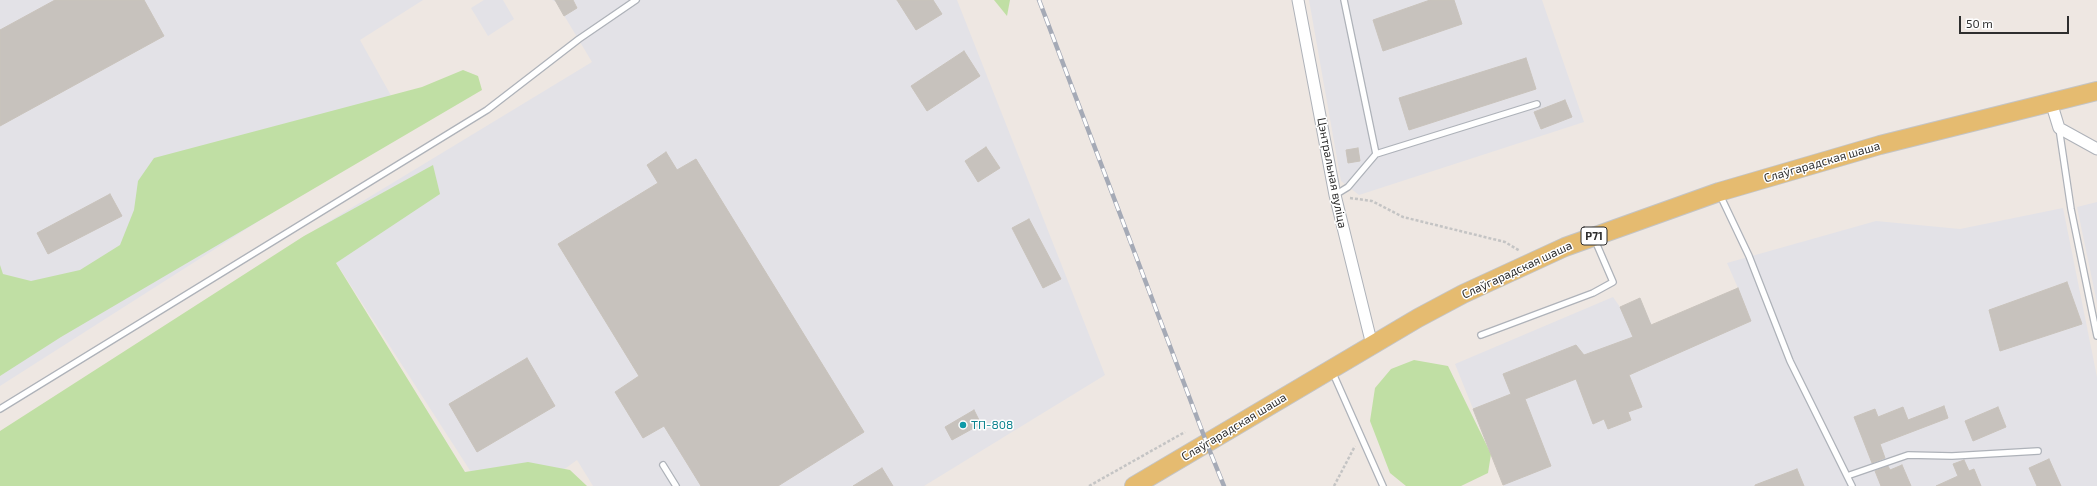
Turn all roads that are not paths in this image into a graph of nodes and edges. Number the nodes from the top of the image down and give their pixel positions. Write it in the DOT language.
graph roads {
  1 [pos="636,0"];
  2 [pos="1298,0"];
  3 [pos="1344,0"];
  4 [pos="2097,91"];
  5 [pos="2051,102"];
  6 [pos="1537,104"];
  7 [pos="2059,128"];
  8 [pos="2097,149"];
  9 [pos="1376,154"];
  10 [pos="1719,192"];
  11 [pos="1335,195"];
  12 [pos="1594,236"];
  13 [pos="1481,335"];
  14 [pos="2097,336"];
  15 [pos="1372,345"];
  16 [pos="1331,370"];
  17 [pos="0,409"];
  18 [pos="2038,451"];
  19 [pos="663,464"];
  20 [pos="1847,476"];
  21 [pos="676,486"];
  22 [pos="1134,486"];
  23 [pos="1383,486"];
  24 [pos="1852,486"];
  1 -- 17 [label="lane"];
  2 -- 11 [label="street, Цэнтральная вуліца"];
  3 -- 9 [label="lane"];
  4 -- 5 [label="main road, Слаўгарадская шаша / Р71"];
  5 -- 7 [label="street"];
  5 -- 10 [label="main road, Слаўгарадская шаша / Р71"];
  6 -- 9 [label="lane"];
  7 -- 8 [label="street"];
  7 -- 14 [label="lane"];
  9 -- 11 [label="lane"];
  10 -- 12 [label="main road, Слаўгарадская шаша / Р71"];
  10 -- 20 [label="lane"];
  11 -- 15 [label="street, Цэнтральная вуліца"];
  12 -- 13 [label="lane"];
  12 -- 15 [label="main road, Слаўгарадская шаша / Р71"];
  15 -- 16 [label="main road, Слаўгарадская шаша / Р71"];
  16 -- 22 [label="main road, Слаўгарадская шаша / Р71"];
  16 -- 23 [label="lane"];
  18 -- 20 [label="lane"];
  19 -- 21 [label="lane"];
  20 -- 24 [label="lane"];
}
